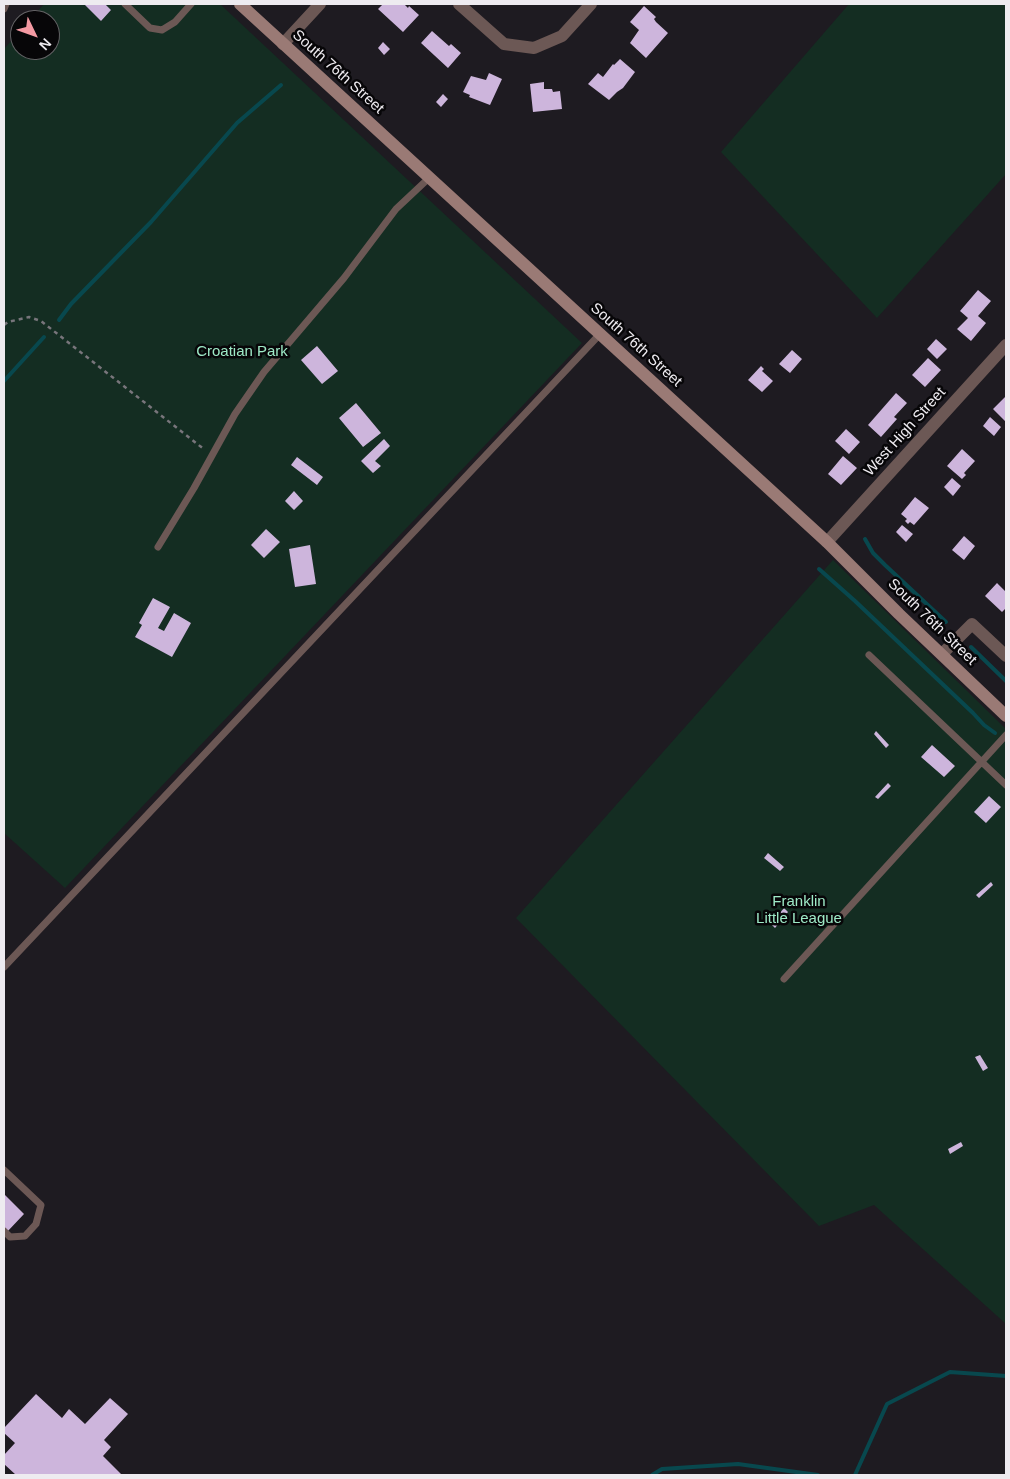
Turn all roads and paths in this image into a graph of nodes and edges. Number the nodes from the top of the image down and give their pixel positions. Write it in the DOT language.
graph roads {
  1 [pos="125,4"];
  2 [pos="191,4"];
  3 [pos="240,4"];
  4 [pos="320,4"];
  5 [pos="459,4"];
  6 [pos="591,4"];
  7 [pos="283,44"];
  8 [pos="429,178"];
  9 [pos="4,325"];
  10 [pos="600,334"];
  11 [pos="1006,345"];
  12 [pos="212,455"];
  13 [pos="827,542"];
  14 [pos="158,547"];
  15 [pos="942,654"];
  16 [pos="869,655"];
  17 [pos="1006,656"];
  18 [pos="1006,716"];
  19 [pos="1006,735"];
  20 [pos="982,761"];
  21 [pos="1006,785"];
  22 [pos="4,967"];
  23 [pos="784,979"];
  24 [pos="4,1170"];
  25 [pos="4,1231"];
  1 -- 2 [label="lane"];
  3 -- 7 [label="main road, South 76th Street"];
  4 -- 7 [label="street"];
  5 -- 6 [label="street"];
  7 -- 8 [label="main road, South 76th Street"];
  8 -- 10 [label="main road, South 76th Street"];
  8 -- 12 [label="lane"];
  9 -- 12 [label="path"];
  10 -- 13 [label="main road, South 76th Street"];
  10 -- 22 [label="lane"];
  11 -- 13 [label="street, West High Street"];
  12 -- 14 [label="lane"];
  13 -- 15 [label="main road, South 76th Street"];
  15 -- 17 [label="street"];
  15 -- 18 [label="main road, South 76th Street"];
  16 -- 20 [label="lane"];
  19 -- 20 [label="lane"];
  20 -- 21 [label="lane"];
  20 -- 23 [label="lane"];
  24 -- 25 [label="lane"];
}
